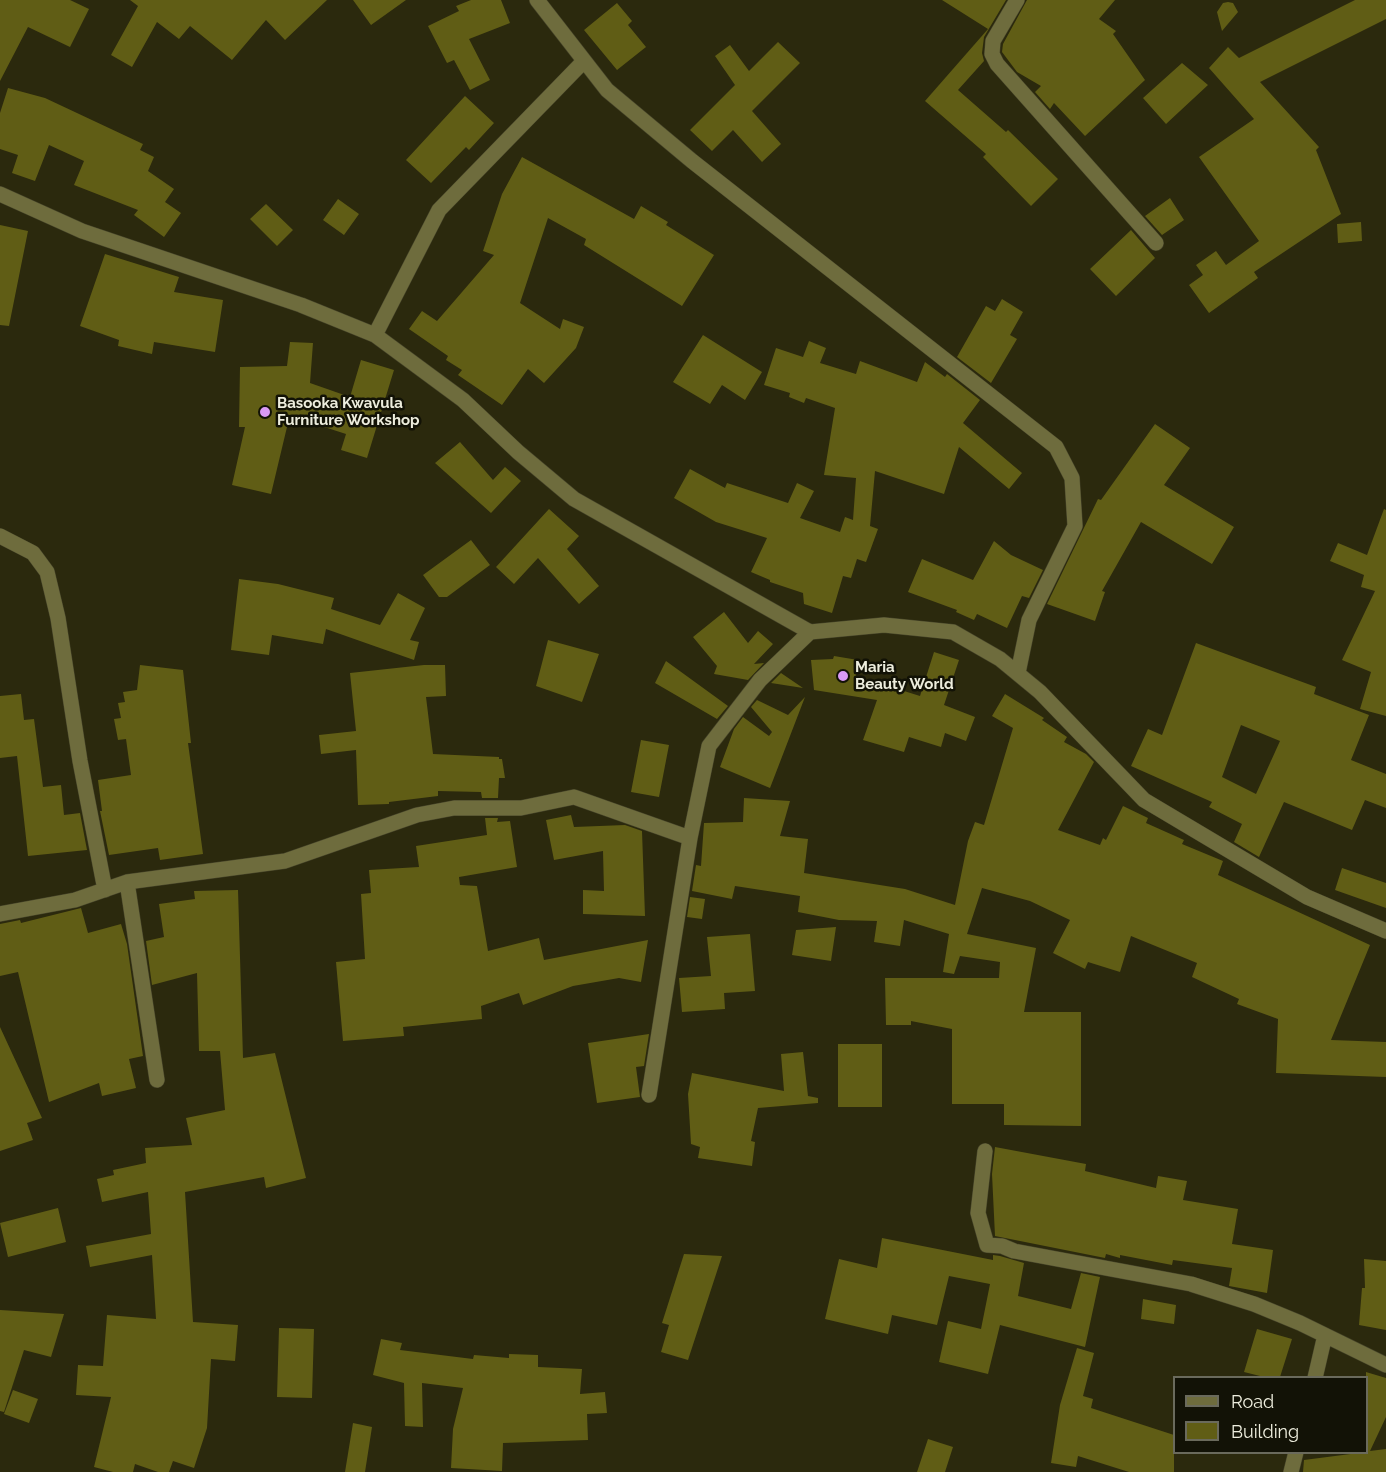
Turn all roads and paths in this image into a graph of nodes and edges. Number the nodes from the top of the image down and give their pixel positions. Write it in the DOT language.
graph roads {
  1 [pos="537,0"];
  2 [pos="1017,0"];
  3 [pos="583,63"];
  4 [pos="0,194"];
  5 [pos="1156,243"];
  6 [pos="375,335"];
  7 [pos="0,536"];
  8 [pos="810,632"];
  9 [pos="1018,673"];
  10 [pos="690,838"];
  11 [pos="128,882"];
  12 [pos="105,890"];
  13 [pos="0,914"];
  14 [pos="1386,931"];
  15 [pos="157,1080"];
  16 [pos="649,1095"];
  17 [pos="985,1151"];
  18 [pos="1325,1335"];
  19 [pos="1386,1365"];
  20 [pos="1315,1376"];
  21 [pos="1296,1454"];
  22 [pos="1291,1472"];
  1 -- 3 [label="street"];
  2 -- 5 [label="street"];
  3 -- 6 [label="street"];
  3 -- 9 [label="street"];
  4 -- 6 [label="street"];
  6 -- 8 [label="street"];
  7 -- 12 [label="street"];
  8 -- 9 [label="street"];
  8 -- 10 [label="street"];
  9 -- 14 [label="street"];
  10 -- 11 [label="street"];
  10 -- 16 [label="street"];
  11 -- 12 [label="street"];
  11 -- 15 [label="street"];
  12 -- 13 [label="street"];
  17 -- 18 [label="street"];
  18 -- 19 [label="street"];
  18 -- 20 [label="street"];
  21 -- 22 [label="street"];
}
